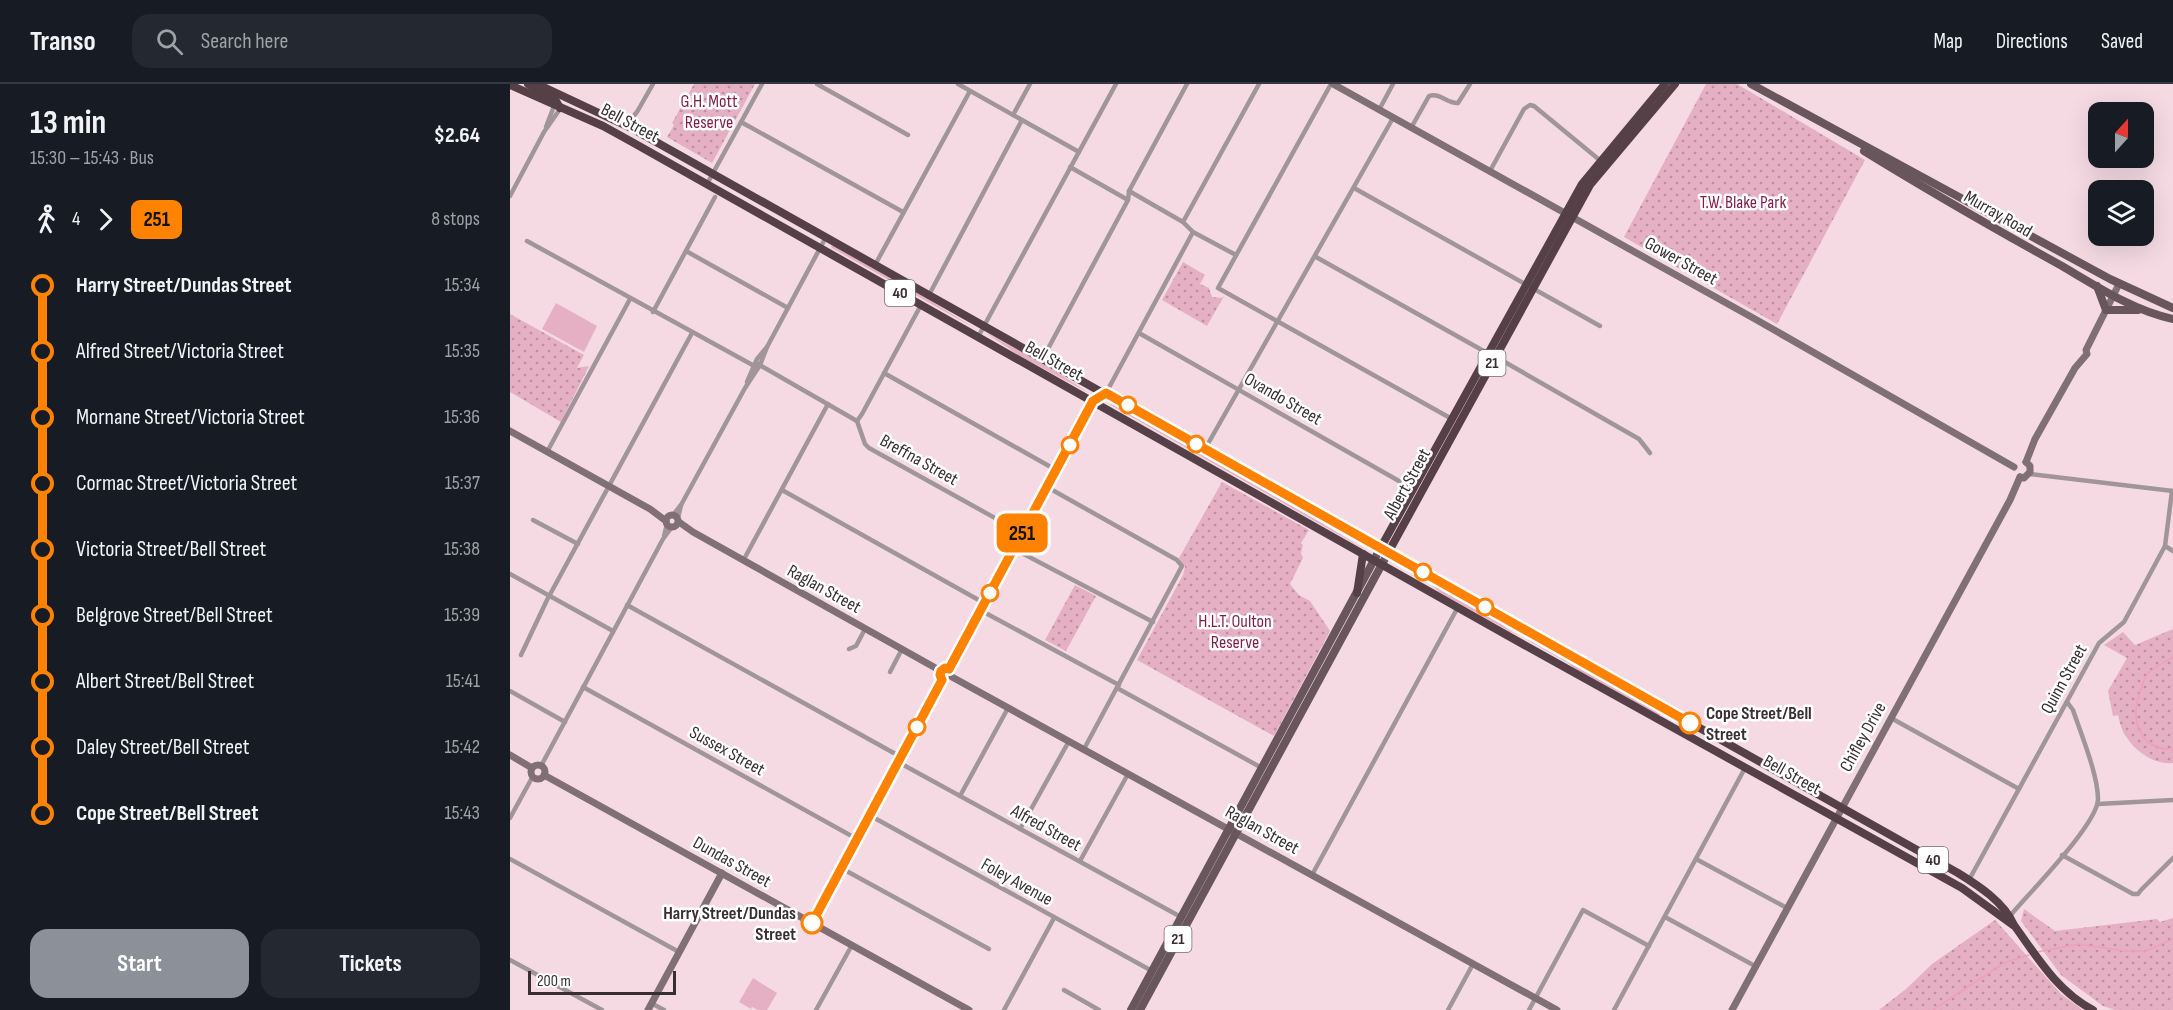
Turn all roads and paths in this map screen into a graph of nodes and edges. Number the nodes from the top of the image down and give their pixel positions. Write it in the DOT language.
graph roads {
  1 [pos="528,84"];
  2 [pos="537,84"];
  3 [pos="653,84"];
  4 [pos="762,84"];
  5 [pos="817,84"];
  6 [pos="958,84"];
  7 [pos="1030,84"];
  8 [pos="1116,84"];
  9 [pos="1187,84"];
  10 [pos="1259,84"];
  11 [pos="1332,84"];
  12 [pos="1393,84"];
  13 [pos="1470,84"];
  14 [pos="1665,84"];
  15 [pos="1675,84"];
  16 [pos="1751,84"];
  17 [pos="510,85"];
  18 [pos="970,90"];
  19 [pos="1659,98"];
  20 [pos="574,101"];
  21 [pos="557,106"];
  22 [pos="1379,110"];
  23 [pos="1013,115"];
  24 [pos="1393,118"];
  25 [pos="1022,120"];
  26 [pos="1816,120"];
  27 [pos="741,122"];
  28 [pos="630,127"];
  29 [pos="1411,128"];
  30 [pos="908,135"];
  31 [pos="1079,152"];
  32 [pos="1603,164"];
  33 [pos="1070,167"];
  34 [pos="1490,171"];
  35 [pos="713,174"];
  36 [pos="707,184"];
  37 [pos="1939,185"];
  38 [pos="1354,188"];
  39 [pos="1129,191"];
  40 [pos="1934,195"];
  41 [pos="510,196"];
  42 [pos="715,197"];
  43 [pos="1128,200"];
  44 [pos="903,213"];
  45 [pos="1569,217"];
  46 [pos="1183,222"];
  47 [pos="1193,232"];
  48 [pos="826,237"];
  49 [pos="527,242"];
  50 [pos="821,248"];
  51 [pos="686,251"];
  52 [pos="1236,255"];
  53 [pos="1317,257"];
  54 [pos="875,265"];
  55 [pos="2119,284"];
  56 [pos="2097,286"];
  57 [pos="1530,287"];
  58 [pos="929,295"];
  59 [pos="2114,295"];
  60 [pos="630,298"];
  61 [pos="921,305"];
  62 [pos="788,308"];
  63 [pos="2173,308"];
  64 [pos="2106,310"];
  65 [pos="2150,311"];
  66 [pos="653,312"];
  67 [pos="2173,320"];
  68 [pos="1278,322"];
  69 [pos="984,325"];
  70 [pos="1600,326"];
  71 [pos="692,333"];
  72 [pos="1139,333"];
  73 [pos="978,337"];
  74 [pos="1492,355"];
  75 [pos="1043,358"];
  76 [pos="756,367"];
  77 [pos="884,373"];
  78 [pos="1239,389"];
  79 [pos="1106,393"];
  80 [pos="1093,401"];
  81 [pos="828,404"];
  82 [pos="857,421"];
  83 [pos="1456,422"];
  84 [pos="510,431"];
  85 [pos="1205,449"];
  86 [pos="547,452"];
  87 [pos="1650,453"];
  88 [pos="2026,462"];
  89 [pos="2014,466"];
  90 [pos="1056,470"];
  91 [pos="2030,474"];
  92 [pos="2019,477"];
  93 [pos="609,486"];
  94 [pos="1047,487"];
  95 [pos="782,490"];
  96 [pos="1414,490"];
  97 [pos="2173,491"];
  98 [pos="1411,502"];
  99 [pos="1311,509"];
  100 [pos="533,520"];
  101 [pos="672,521"];
  102 [pos="1320,530"];
  103 [pos="1022,533"];
  104 [pos="578,544"];
  105 [pos="2165,546"];
  106 [pos="1014,549"];
  107 [pos="1384,551"];
  108 [pos="2173,551"];
  109 [pos="1363,554"];
  110 [pos="743,561"];
  111 [pos="1378,562"];
  112 [pos="510,574"];
  113 [pos="1357,593"];
  114 [pos="549,596"];
  115 [pos="984,603"];
  116 [pos="627,605"];
  117 [pos="1458,607"];
  118 [pos="980,610"];
  119 [pos="1351,611"];
  120 [pos="1153,622"];
  121 [pos="865,629"];
  122 [pos="1525,630"];
  123 [pos="613,631"];
  124 [pos="1519,642"];
  125 [pos="902,649"];
  126 [pos="849,650"];
  127 [pos="521,655"];
  128 [pos="949,669"];
  129 [pos="941,671"];
  130 [pos="890,672"];
  131 [pos="952,677"];
  132 [pos="943,679"];
  133 [pos="583,687"];
  134 [pos="1118,687"];
  135 [pos="510,691"];
  136 [pos="2067,702"];
  137 [pos="1008,708"];
  138 [pos="1667,710"];
  139 [pos="1891,718"];
  140 [pos="1661,721"];
  141 [pos="565,722"];
  142 [pos="1069,741"];
  143 [pos="1723,741"];
  144 [pos="1277,748"];
  145 [pos="1084,750"];
  146 [pos="1717,752"];
  147 [pos="510,755"];
  148 [pos="899,759"];
  149 [pos="541,766"];
  150 [pos="532,768"];
  151 [pos="1262,768"];
  152 [pos="1745,768"];
  153 [pos="1128,774"];
  154 [pos="544,775"];
  155 [pos="533,776"];
  156 [pos="1257,785"];
  157 [pos="2019,789"];
  158 [pos="960,796"];
  159 [pos="2173,800"];
  160 [pos="2098,804"];
  161 [pos="1841,808"];
  162 [pos="869,815"];
  163 [pos="510,818"];
  164 [pos="1836,818"];
  165 [pos="1020,829"];
  166 [pos="1232,831"];
  167 [pos="857,839"];
  168 [pos="2062,855"];
  169 [pos="2173,858"];
  170 [pos="510,859"];
  171 [pos="1696,859"];
  172 [pos="1080,861"];
  173 [pos="841,868"];
  174 [pos="722,873"];
  175 [pos="1312,875"];
  176 [pos="1969,880"];
  177 [pos="1787,908"];
  178 [pos="2010,916"];
  179 [pos="1181,917"];
  180 [pos="1665,917"];
  181 [pos="1054,918"];
  182 [pos="812,923"];
  183 [pos="2014,925"];
  184 [pos="852,945"];
  185 [pos="1649,946"];
  186 [pos="989,949"];
  187 [pos="679,952"];
  188 [pos="510,960"];
  189 [pos="1473,964"];
  190 [pos="1755,966"];
  191 [pos="1152,971"];
  192 [pos="1064,990"];
  193 [pos="1536,998"];
  194 [pos="650,1006"];
  195 [pos="602,1010"];
  196 [pos="664,1010"];
  197 [pos="816,1010"];
  198 [pos="969,1010"];
  199 [pos="1004,1010"];
  200 [pos="1099,1010"];
  201 [pos="1131,1010"];
  202 [pos="1140,1010"];
  203 [pos="1448,1010"];
  204 [pos="1529,1010"];
  205 [pos="1557,1010"];
  206 [pos="1614,1010"];
  207 [pos="1732,1010"];
  208 [pos="2092,1010"];
  1 -- 21 [label="highway"];
  2 -- 20 [label="highway, Bell Street / 40"];
  3 -- 28 [label="street"];
  4 -- 27 [label="street"];
  5 -- 30 [label="street"];
  6 -- 18 [label="street"];
  7 -- 23 [label="street"];
  8 -- 31 [label="street"];
  9 -- 39 [label="street"];
  10 -- 46 [label="street"];
  11 -- 22 [label="street, Gower Street"];
  11 -- 52 [label="street"];
  12 -- 22 [label="street"];
  13 -- 29 [label="street"];
  14 -- 19 [label="highway, Albert Street / 21"];
  15 -- 19 [label="highway, Albert Street / 21"];
  16 -- 26 [label="main road, Murray Road"];
  17 -- 21 [label="highway, Bell Street / 40"];
  18 -- 23 [label="street"];
  18 -- 44 [label="street"];
  19 -- 32 [label="highway, Albert Street / 21"];
  20 -- 21 [label="highway"];
  20 -- 28 [label="highway, Bell Street / 40"];
  21 -- 36 [label="highway, Bell Street / 40"];
  21 -- 41 [label="street"];
  22 -- 24 [label="street, Gower Street"];
  23 -- 25 [label="street"];
  24 -- 29 [label="street, Gower Street"];
  24 -- 38 [label="street"];
  25 -- 31 [label="street"];
  25 -- 58 [label="street"];
  26 -- 37 [label="main road, Murray Road"];
  26 -- 40 [label="main road, Murray Road"];
  27 -- 35 [label="street"];
  27 -- 44 [label="street"];
  28 -- 35 [label="highway, Bell Street / 40"];
  29 -- 34 [label="street, Gower Street"];
  31 -- 33 [label="street"];
  32 -- 34 [label="street"];
  32 -- 45 [label="highway, Albert Street / 21"];
  33 -- 43 [label="street"];
  33 -- 69 [label="street"];
  34 -- 45 [label="street, Gower Street"];
  35 -- 36 [label="street"];
  35 -- 48 [label="highway, Bell Street / 40"];
  36 -- 50 [label="highway, Bell Street / 40"];
  37 -- 40 [label="main road"];
  37 -- 55 [label="main road, Murray Road"];
  38 -- 53 [label="street"];
  38 -- 57 [label="street"];
  39 -- 43 [label="street"];
  39 -- 46 [label="street"];
  40 -- 56 [label="main road, Murray Road"];
  42 -- 51 [label="street"];
  43 -- 75 [label="street"];
  44 -- 54 [label="street"];
  45 -- 57 [label="highway, Albert Street / 21"];
  45 -- 89 [label="street, Gower Street"];
  46 -- 47 [label="street"];
  47 -- 52 [label="street"];
  47 -- 72 [label="street"];
  48 -- 50 [label="street"];
  48 -- 54 [label="highway, Bell Street / 40"];
  49 -- 60 [label="street"];
  50 -- 61 [label="highway, Bell Street / 40"];
  50 -- 62 [label="street"];
  51 -- 62 [label="street"];
  51 -- 66 [label="street"];
  52 -- 68 [label="street"];
  53 -- 68 [label="street"];
  53 -- 74 [label="street"];
  54 -- 58 [label="highway, Bell Street / 40"];
  55 -- 59 [label="street"];
  55 -- 63 [label="main road, Murray Road"];
  56 -- 59 [label="main road, Murray Road"];
  56 -- 64 [label="main road"];
  57 -- 70 [label="street"];
  57 -- 74 [label="highway, Albert Street / 21"];
  58 -- 69 [label="highway, Bell Street / 40"];
  59 -- 64 [label="street"];
  59 -- 65 [label="main road, Murray Road"];
  60 -- 66 [label="street"];
  60 -- 86 [label="street"];
  61 -- 73 [label="highway, Bell Street / 40"];
  61 -- 77 [label="street"];
  62 -- 76 [label="street"];
  64 -- 65 [label="main road"];
  64 -- 88 [label="street"];
  65 -- 67 [label="main road, Murray Road"];
  66 -- 71 [label="street"];
  68 -- 78 [label="street"];
  68 -- 83 [label="street"];
  69 -- 73 [label="street"];
  69 -- 75 [label="highway, Bell Street / 40"];
  71 -- 76 [label="street"];
  71 -- 93 [label="street"];
  72 -- 78 [label="street, Ovando Street"];
  72 -- 79 [label="street"];
  73 -- 80 [label="highway, Bell Street / 40"];
  74 -- 83 [label="highway, Albert Street / 21"];
  74 -- 87 [label="street"];
  75 -- 79 [label="highway, Bell Street / 40"];
  76 -- 81 [label="street"];
  76 -- 101 [label="street"];
  77 -- 82 [label="street"];
  77 -- 90 [label="street"];
  78 -- 85 [label="street"];
  78 -- 96 [label="street, Ovando Street"];
  79 -- 80 [label="street"];
  79 -- 85 [label="highway, Bell Street / 40"];
  80 -- 90 [label="street"];
  80 -- 102 [label="highway, Bell Street / 40"];
  81 -- 82 [label="street"];
  81 -- 95 [label="street"];
  82 -- 103 [label="street, Breffna Street"];
  83 -- 96 [label="highway, Albert Street / 21"];
  83 -- 98 [label="highway, Albert Street / 21"];
  84 -- 86 [label="street, Raglan Street"];
  85 -- 99 [label="highway, Bell Street / 40"];
  86 -- 93 [label="street, Raglan Street"];
  88 -- 89 [label="street"];
  88 -- 91 [label="street"];
  89 -- 92 [label="street"];
  90 -- 94 [label="street"];
  91 -- 92 [label="street"];
  91 -- 97 [label="street"];
  92 -- 139 [label="street, Chifley Drive"];
  93 -- 101 [label="street, Raglan Street"];
  93 -- 104 [label="street"];
  94 -- 103 [label="street"];
  94 -- 120 [label="street"];
  95 -- 110 [label="street"];
  95 -- 115 [label="street"];
  96 -- 98 [label="highway, Albert Street / 21"];
  97 -- 105 [label="street, Quinn Street"];
  98 -- 107 [label="highway, Albert Street / 21"];
  99 -- 102 [label="highway"];
  99 -- 107 [label="highway, Bell Street / 40"];
  100 -- 104 [label="street"];
  101 -- 110 [label="street, Raglan Street"];
  101 -- 116 [label="street"];
  102 -- 109 [label="highway, Bell Street / 40"];
  103 -- 106 [label="street"];
  104 -- 114 [label="street"];
  105 -- 108 [label="street"];
  105 -- 136 [label="street, Quinn Street"];
  106 -- 115 [label="street"];
  106 -- 120 [label="street"];
  107 -- 111 [label="main road, Albert Street / 21"];
  107 -- 122 [label="highway, Bell Street / 40"];
  109 -- 111 [label="highway, Bell Street / 40"];
  109 -- 113 [label="highway"];
  110 -- 121 [label="street, Raglan Street"];
  111 -- 113 [label="main road, Albert Street / 21"];
  111 -- 117 [label="highway, Bell Street / 40"];
  111 -- 119 [label="main road, Albert Street / 21"];
  112 -- 114 [label="street"];
  113 -- 119 [label="main road, Albert Street / 21"];
  114 -- 123 [label="street"];
  114 -- 127 [label="street"];
  115 -- 118 [label="street"];
  116 -- 123 [label="street"];
  116 -- 148 [label="street, Alfred Street"];
  117 -- 124 [label="highway, Bell Street / 40"];
  117 -- 175 [label="street"];
  118 -- 128 [label="street"];
  118 -- 134 [label="street"];
  119 -- 144 [label="main road, Albert Street / 21"];
  120 -- 134 [label="street"];
  121 -- 125 [label="street, Raglan Street"];
  121 -- 126 [label="street"];
  122 -- 124 [label="highway"];
  122 -- 138 [label="highway, Bell Street / 40"];
  123 -- 133 [label="street"];
  124 -- 140 [label="highway, Bell Street / 40"];
  125 -- 129 [label="street, Raglan Street"];
  125 -- 130 [label="street"];
  128 -- 129 [label="street"];
  128 -- 131 [label="street"];
  129 -- 132 [label="street"];
  131 -- 132 [label="street"];
  131 -- 137 [label="street, Raglan Street"];
  132 -- 148 [label="street"];
  133 -- 141 [label="street"];
  133 -- 167 [label="street, Sussex Street"];
  134 -- 145 [label="street"];
  134 -- 151 [label="street"];
  135 -- 141 [label="street"];
  136 -- 157 [label="street, Quinn Street"];
  136 -- 160 [label="street"];
  137 -- 142 [label="street, Raglan Street"];
  137 -- 158 [label="street"];
  138 -- 140 [label="highway"];
  138 -- 143 [label="highway, Bell Street / 40"];
  139 -- 157 [label="street"];
  139 -- 161 [label="street, Chifley Drive"];
  140 -- 146 [label="highway, Bell Street / 40"];
  141 -- 149 [label="street"];
  142 -- 145 [label="street, Raglan Street"];
  142 -- 165 [label="street"];
  143 -- 146 [label="highway"];
  143 -- 161 [label="highway, Bell Street / 40"];
  144 -- 151 [label="main road, Albert Street / 21"];
  144 -- 156 [label="main road, Albert Street / 21"];
  145 -- 153 [label="street, Raglan Street"];
  146 -- 152 [label="highway, Bell Street / 40"];
  147 -- 150 [label="street"];
  148 -- 158 [label="street, Alfred Street"];
  148 -- 162 [label="street"];
  149 -- 150 [label="street"];
  149 -- 154 [label="street"];
  150 -- 155 [label="street"];
  151 -- 156 [label="main road, Albert Street / 21"];
  152 -- 164 [label="highway, Bell Street / 40"];
  152 -- 171 [label="street"];
  153 -- 166 [label="street, Raglan Street"];
  153 -- 172 [label="street"];
  154 -- 155 [label="street"];
  154 -- 174 [label="street, Dundas Street"];
  155 -- 163 [label="street"];
  156 -- 166 [label="main road, Albert Street / 21"];
  157 -- 176 [label="street, Quinn Street"];
  158 -- 165 [label="street, Alfred Street"];
  159 -- 160 [label="street"];
  160 -- 168 [label="street"];
  161 -- 164 [label="street, Chifley Drive"];
  161 -- 176 [label="highway, Bell Street / 40"];
  162 -- 167 [label="street"];
  162 -- 181 [label="street, Foley Avenue"];
  164 -- 177 [label="street, Chifley Drive"];
  164 -- 183 [label="highway, Bell Street / 40"];
  165 -- 172 [label="street, Alfred Street"];
  166 -- 175 [label="street, Raglan Street"];
  166 -- 179 [label="main road, Albert Street / 21"];
  166 -- 202 [label="main road, Albert Street / 21"];
  167 -- 173 [label="street"];
  168 -- 169 [label="street"];
  168 -- 178 [label="street"];
  170 -- 187 [label="street"];
  171 -- 177 [label="street"];
  171 -- 180 [label="street"];
  172 -- 179 [label="street, Alfred Street"];
  173 -- 182 [label="street"];
  173 -- 186 [label="street"];
  174 -- 182 [label="street, Dundas Street"];
  174 -- 187 [label="street"];
  175 -- 189 [label="street, Raglan Street"];
  176 -- 178 [label="highway, Bell Street / 40"];
  177 -- 190 [label="street, Chifley Drive"];
  178 -- 183 [label="highway, Bell Street / 40"];
  179 -- 191 [label="main road, Albert Street / 21"];
  180 -- 185 [label="street"];
  180 -- 190 [label="street"];
  181 -- 191 [label="street, Foley Avenue"];
  181 -- 199 [label="street"];
  182 -- 184 [label="street, Dundas Street"];
  183 -- 208 [label="highway, Bell Street / 40"];
  184 -- 197 [label="street"];
  184 -- 198 [label="street, Dundas Street"];
  185 -- 193 [label="street"];
  185 -- 206 [label="street"];
  187 -- 194 [label="street"];
  188 -- 195 [label="street"];
  189 -- 193 [label="street, Raglan Street"];
  189 -- 203 [label="street"];
  190 -- 207 [label="street, Chifley Drive"];
  191 -- 201 [label="main road, Albert Street / 21"];
  192 -- 200 [label="street"];
  193 -- 204 [label="street"];
  193 -- 205 [label="street, Raglan Street"];
  194 -- 196 [label="street"];
}
